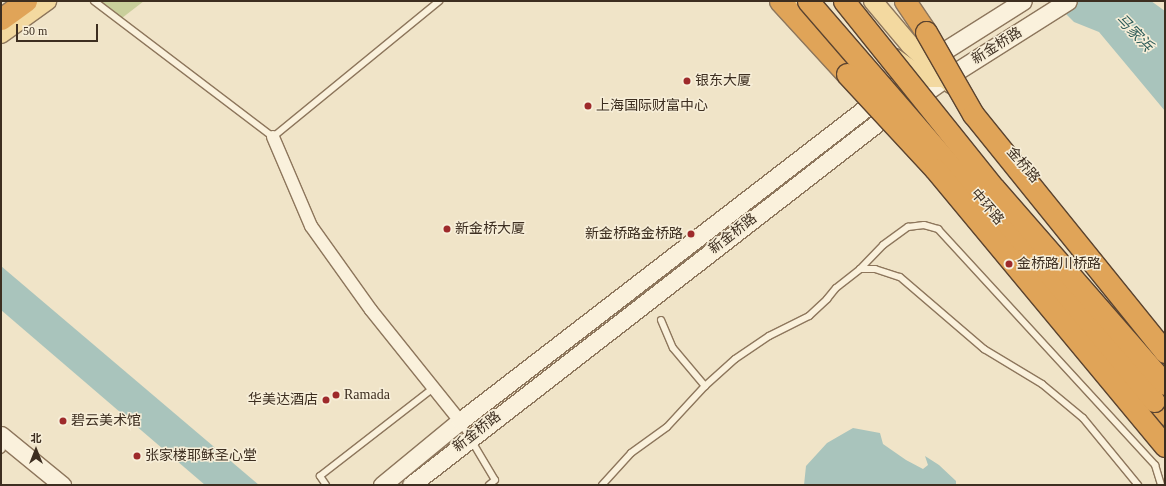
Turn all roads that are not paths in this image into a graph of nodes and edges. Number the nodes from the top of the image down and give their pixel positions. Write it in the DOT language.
graph roads {
  1 [pos="11,1"];
  2 [pos="26,1"];
  3 [pos="48,1"];
  4 [pos="94,1"];
  5 [pos="439,1"];
  6 [pos="780,1"];
  7 [pos="796,1"];
  8 [pos="808,1"];
  9 [pos="844,1"];
  10 [pos="847,1"];
  11 [pos="873,1"];
  12 [pos="905,1"];
  13 [pos="1023,1"];
  14 [pos="1062,5"];
  15 [pos="1,9"];
  16 [pos="822,9"];
  17 [pos="1,19"];
  18 [pos="1,34"];
  19 [pos="928,61"];
  20 [pos="914,72"];
  21 [pos="946,78"];
  22 [pos="894,88"];
  23 [pos="878,99"];
  24 [pos="906,106"];
  25 [pos="273,137"];
  26 [pos="934,169"];
  27 [pos="860,269"];
  28 [pos="661,320"];
  29 [pos="1165,336"];
  30 [pos="1165,352"];
  31 [pos="1165,384"];
  32 [pos="705,386"];
  33 [pos="432,389"];
  34 [pos="1165,414"];
  35 [pos="460,421"];
  36 [pos="1165,431"];
  37 [pos="471,436"];
  38 [pos="1,445"];
  39 [pos="1165,446"];
  40 [pos="44,485"];
  41 [pos="62,485"];
  42 [pos="326,485"];
  43 [pos="382,485"];
  44 [pos="411,485"];
  45 [pos="489,485"];
  46 [pos="602,485"];
  47 [pos="1138,485"];
  48 [pos="1161,485"];
  1 -- 15 [label="highway"];
  2 -- 17 [label="highway"];
  3 -- 18 [label="main road"];
  4 -- 25 [label="lane"];
  5 -- 25 [label="lane"];
  6 -- 26 [label="highway, bridge"];
  7 -- 23 [label="main road"];
  8 -- 16 [label="highway, 中环路, bridge"];
  9 -- 31 [label="highway, 中环路, bridge"];
  10 -- 20 [label="main road"];
  11 -- 19 [label="main road, 金桥路"];
  12 -- 30 [label="highway, bridge"];
  13 -- 19 [label="street, 新金桥路"];
  14 -- 21 [label="street, 新金桥路"];
  16 -- 22 [label="main road"];
  16 -- 26 [label="highway, bridge"];
  16 -- 34 [label="highway, 中环路, bridge"];
  19 -- 20 [label="street, 新金桥路"];
  19 -- 21 [label="main road, 金桥路"];
  20 -- 21 [label="main road"];
  20 -- 22 [label="street, 新金桥路"];
  21 -- 24 [label="street, 新金桥路"];
  21 -- 29 [label="main road, 金桥路"];
  22 -- 23 [label="street, 新金桥路"];
  22 -- 24 [label="main road"];
  23 -- 24 [label="main road"];
  23 -- 35 [label="street, 新金桥路"];
  24 -- 36 [label="main road"];
  24 -- 37 [label="street, 新金桥路"];
  25 -- 33 [label="street"];
  26 -- 39 [label="highway, bridge"];
  27 -- 32 [label="lane"];
  27 -- 47 [label="lane"];
  27 -- 48 [label="lane"];
  28 -- 32 [label="lane"];
  32 -- 46 [label="lane"];
  33 -- 35 [label="street"];
  33 -- 42 [label="lane"];
  35 -- 37 [label="lane"];
  35 -- 43 [label="street, 新金桥路"];
  37 -- 44 [label="street, 新金桥路"];
  37 -- 45 [label="lane"];
  38 -- 40 [label="street"];
  38 -- 41 [label="street"];
}
